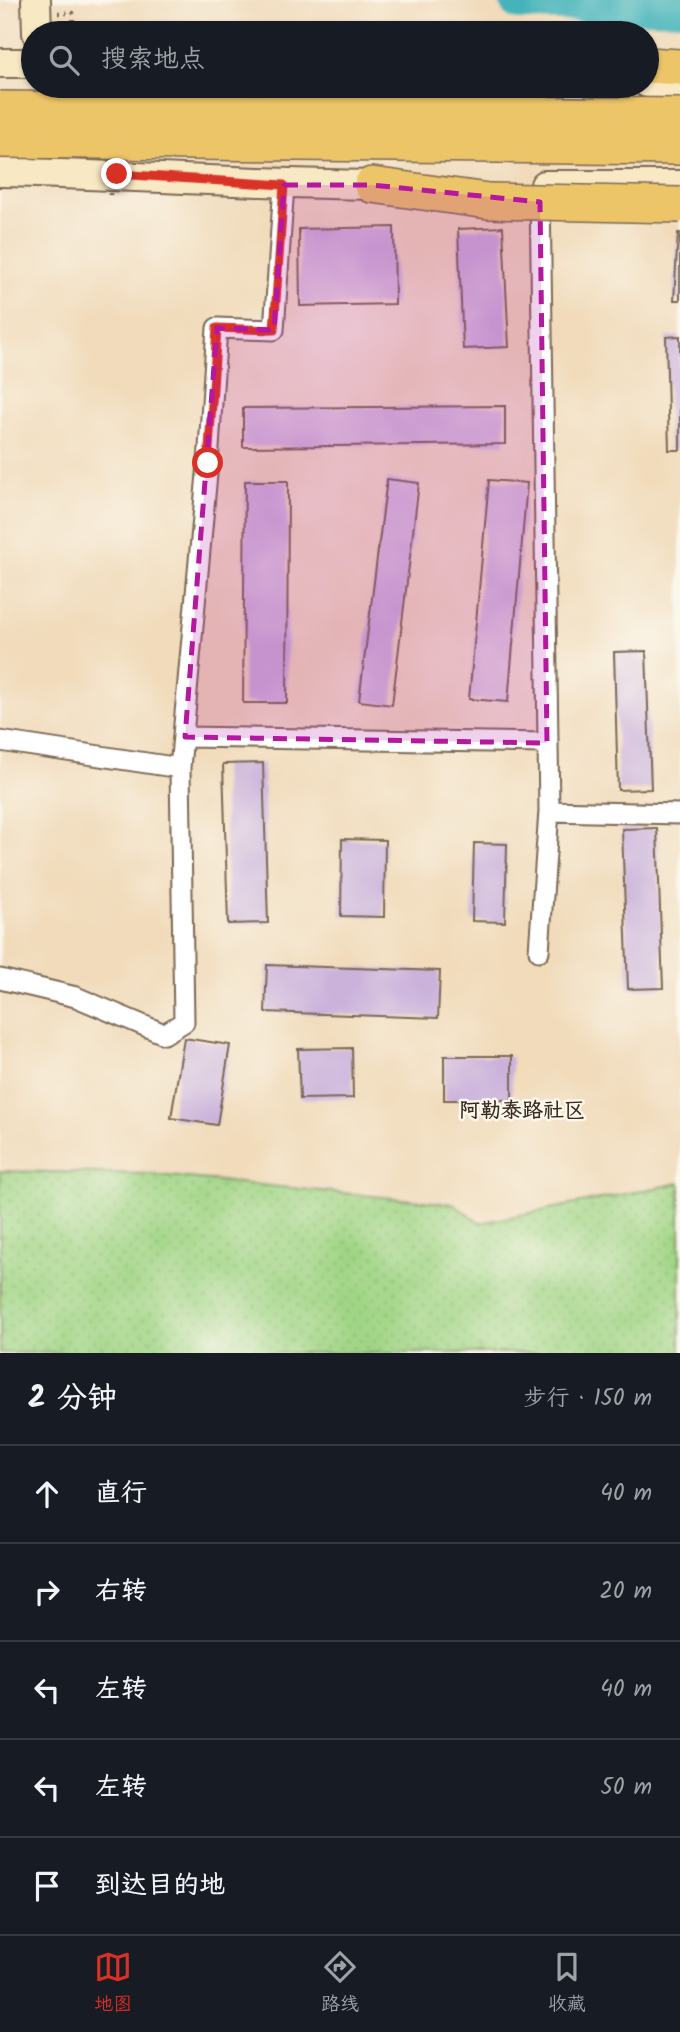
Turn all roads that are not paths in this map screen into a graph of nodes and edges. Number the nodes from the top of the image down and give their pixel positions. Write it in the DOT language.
graph roads {
  1 [pos="36,0"];
  2 [pos="37,21"];
  3 [pos="0,63"];
  4 [pos="21,63"];
  5 [pos="659,65"];
  6 [pos="680,66"];
  7 [pos="659,83"];
  8 [pos="680,84"];
  9 [pos="39,98"];
  10 [pos="0,109"];
  11 [pos="680,116"];
  12 [pos="0,141"];
  13 [pos="680,148"];
  14 [pos="0,172"];
  15 [pos="40,173"];
  16 [pos="284,185"];
  17 [pos="372,185"];
  18 [pos="540,186"];
  19 [pos="680,186"];
  20 [pos="680,205"];
  21 [pos="185,737"];
  22 [pos="0,741"];
  23 [pos="547,743"];
  24 [pos="180,768"];
  25 [pos="549,811"];
  26 [pos="680,814"];
  27 [pos="539,951"];
  28 [pos="0,979"];
  1 -- 2 [label="main road"];
  3 -- 4 [label="main road"];
  5 -- 6 [label="highway"];
  7 -- 8 [label="main road"];
  9 -- 15 [label="main road"];
  10 -- 11 [label="highway, bridge"];
  12 -- 13 [label="highway, bridge"];
  14 -- 15 [label="main road"];
  15 -- 16 [label="main road"];
  16 -- 17 [label="main road"];
  16 -- 21 [label="street"];
  17 -- 18 [label="main road"];
  17 -- 20 [label="highway, bridge"];
  18 -- 19 [label="main road"];
  18 -- 23 [label="street"];
  21 -- 23 [label="street"];
  21 -- 24 [label="street"];
  22 -- 24 [label="street"];
  23 -- 25 [label="street"];
  24 -- 28 [label="street"];
  25 -- 26 [label="street"];
  25 -- 27 [label="street"];
}
